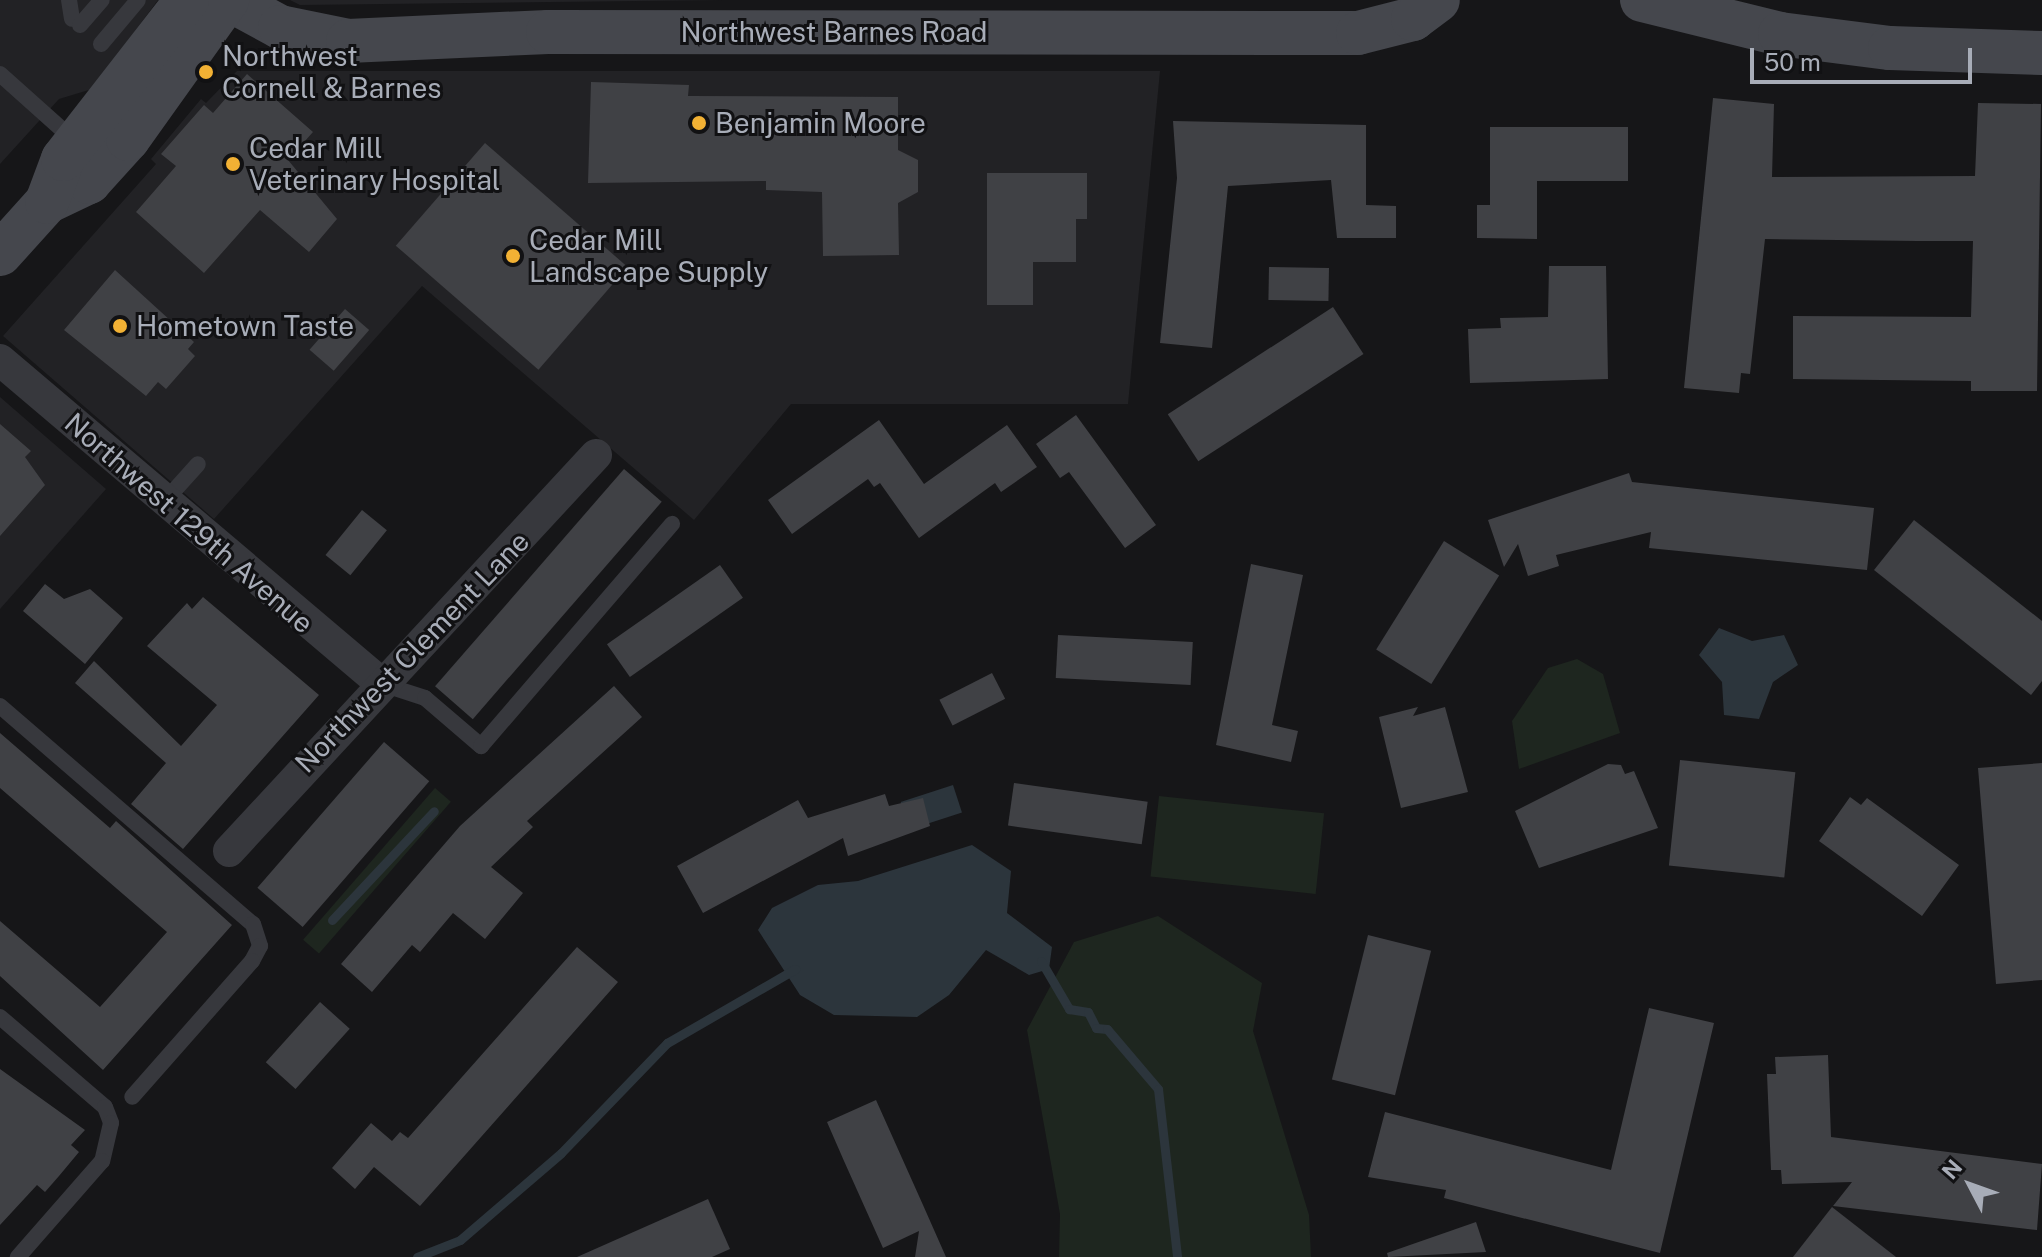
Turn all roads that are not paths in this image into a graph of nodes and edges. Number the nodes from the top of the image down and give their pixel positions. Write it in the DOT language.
graph roads {
  1 [pos="69,0"];
  2 [pos="102,0"];
  3 [pos="138,0"];
  4 [pos="187,0"];
  5 [pos="229,0"];
  6 [pos="1438,0"];
  7 [pos="1642,0"];
  8 [pos="101,44"];
  9 [pos="2042,53"];
  10 [pos="0,74"];
  11 [pos="77,143"];
  12 [pos="47,202"];
  13 [pos="0,254"];
  14 [pos="0,360"];
  15 [pos="596,455"];
  16 [pos="198,464"];
  17 [pos="163,503"];
  18 [pos="672,524"];
  19 [pos="381,683"];
  20 [pos="0,706"];
  21 [pos="229,851"];
  22 [pos="0,1017"];
  23 [pos="132,1097"];
  24 [pos="18,1257"];
  1 -- 2 [label="lane"];
  3 -- 8 [label="lane"];
  4 -- 11 [label="street"];
  5 -- 6 [label="street, Northwest Barnes Road"];
  5 -- 12 [label="street"];
  7 -- 9 [label="street"];
  10 -- 11 [label="lane"];
  11 -- 12 [label="street"];
  12 -- 13 [label="street"];
  14 -- 17 [label="street, Northwest 129th Avenue"];
  15 -- 19 [label="street, Northwest Clement Lane"];
  16 -- 17 [label="lane"];
  17 -- 19 [label="street, Northwest 129th Avenue"];
  18 -- 19 [label="lane"];
  19 -- 21 [label="street, Northwest Clement Lane"];
  20 -- 23 [label="lane"];
  22 -- 24 [label="lane"];
}
